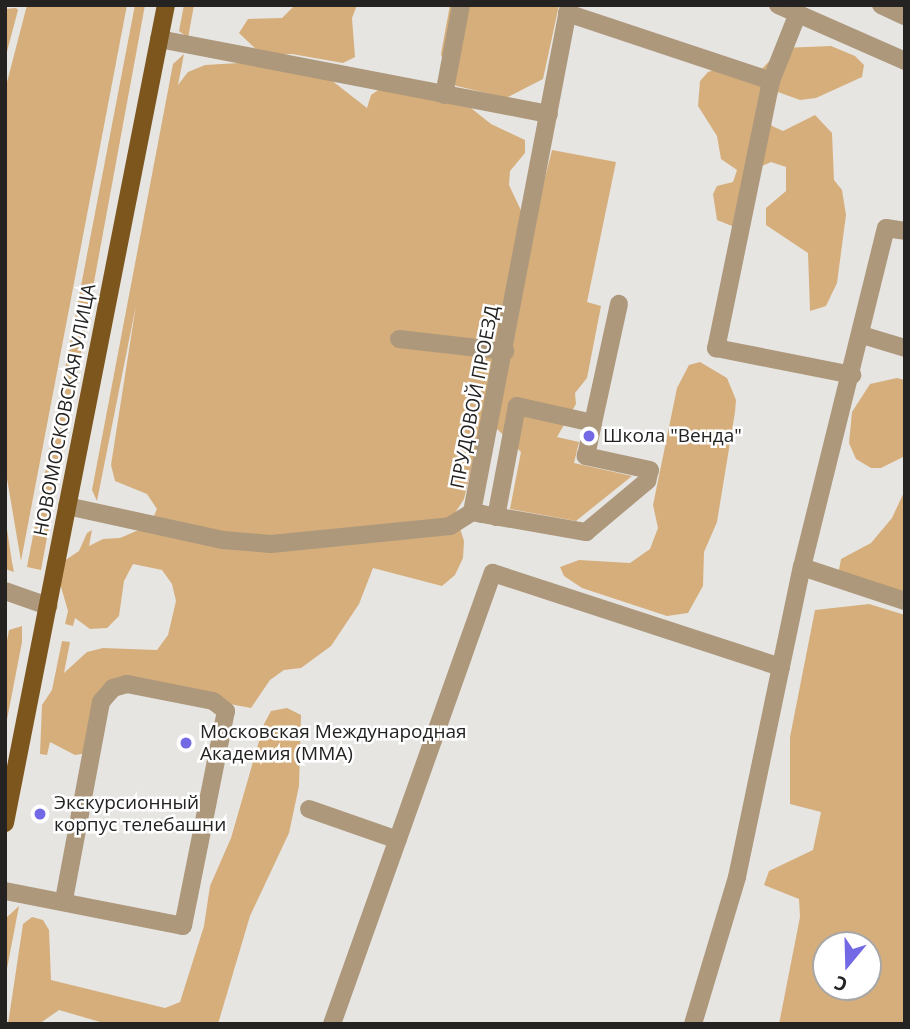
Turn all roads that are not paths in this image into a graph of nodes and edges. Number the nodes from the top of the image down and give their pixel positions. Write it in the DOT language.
graph roads {
  1 [pos="166,5"];
  2 [pos="461,5"];
  3 [pos="778,5"];
  4 [pos="881,5"];
  5 [pos="568,9"];
  6 [pos="798,13"];
  7 [pos="905,16"];
  8 [pos="159,39"];
  9 [pos="905,61"];
  10 [pos="771,81"];
  11 [pos="444,95"];
  12 [pos="549,114"];
  13 [pos="905,231"];
  14 [pos="619,304"];
  15 [pos="862,335"];
  16 [pos="400,338"];
  17 [pos="905,348"];
  18 [pos="505,351"];
  19 [pos="852,375"];
  20 [pos="593,423"];
  21 [pos="67,506"];
  22 [pos="472,512"];
  23 [pos="496,517"];
  24 [pos="802,567"];
  25 [pos="5,591"];
  26 [pos="905,601"];
  27 [pos="48,606"];
  28 [pos="781,667"];
  29 [pos="309,809"];
  30 [pos="5,823"];
  31 [pos="398,840"];
  32 [pos="5,891"];
  33 [pos="64,900"];
  34 [pos="332,1024"];
  35 [pos="693,1024"];
  1 -- 8 [label="main road, НОВОМОСКОВСКАЯ УЛИЦА"];
  2 -- 11 [label="street"];
  3 -- 6 [label="street"];
  4 -- 7 [label="street"];
  5 -- 10 [label="street"];
  5 -- 12 [label="street, ПРУДОВОЙ ПРОЕЗД"];
  6 -- 9 [label="street"];
  6 -- 10 [label="street"];
  8 -- 11 [label="street"];
  8 -- 21 [label="main road, НОВОМОСКОВСКАЯ УЛИЦА"];
  10 -- 19 [label="street"];
  11 -- 12 [label="street"];
  12 -- 18 [label="street, ПРУДОВОЙ ПРОЕЗД"];
  13 -- 15 [label="street"];
  14 -- 20 [label="street"];
  15 -- 17 [label="street"];
  15 -- 19 [label="street"];
  16 -- 18 [label="street"];
  18 -- 22 [label="street, ПРУДОВОЙ ПРОЕЗД"];
  19 -- 24 [label="street"];
  20 -- 23 [label="street"];
  20 -- 23 [label="street"];
  21 -- 22 [label="street, ПРУДОВОЙ ПРОЕЗД"];
  21 -- 27 [label="main road, НОВОМОСКОВСКАЯ УЛИЦА"];
  22 -- 23 [label="street"];
  24 -- 26 [label="street"];
  24 -- 28 [label="street"];
  25 -- 27 [label="street"];
  27 -- 30 [label="main road, НОВОМОСКОВСКАЯ УЛИЦА"];
  28 -- 31 [label="street"];
  28 -- 35 [label="street"];
  29 -- 31 [label="street"];
  31 -- 34 [label="street"];
  32 -- 33 [label="street"];
  33 -- 33 [label="street"];
}
